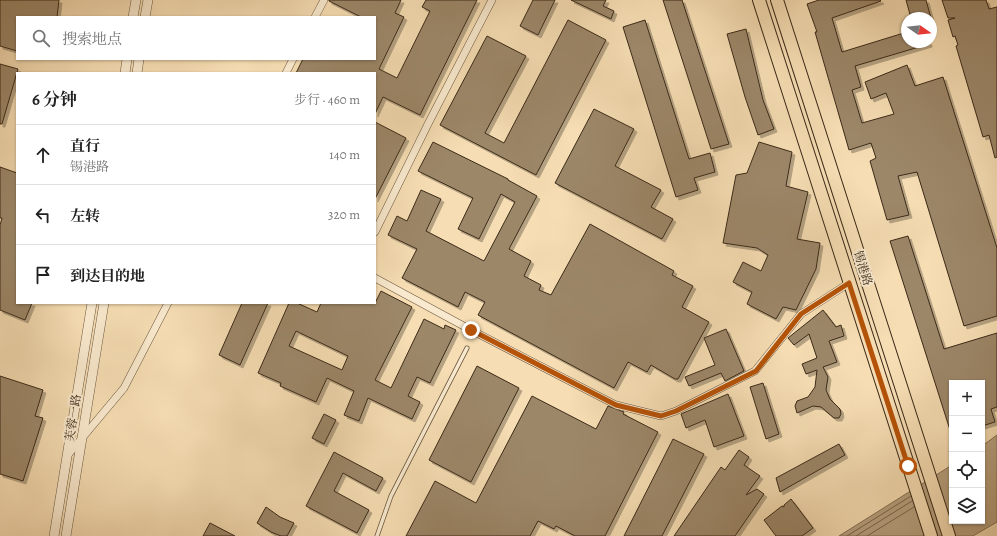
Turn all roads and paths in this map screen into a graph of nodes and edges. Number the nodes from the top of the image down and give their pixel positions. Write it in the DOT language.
graph roads {
  1 [pos="136,0"];
  2 [pos="148,0"];
  3 [pos="324,0"];
  4 [pos="492,0"];
  5 [pos="759,0"];
  6 [pos="777,0"];
  7 [pos="133,16"];
  8 [pos="145,16"];
  9 [pos="316,16"];
  10 [pos="127,60"];
  11 [pos="139,60"];
  12 [pos="292,60"];
  13 [pos="125,72"];
  14 [pos="137,72"];
  15 [pos="286,72"];
  16 [pos="376,230"];
  17 [pos="376,279"];
  18 [pos="849,283"];
  19 [pos="92,304"];
  20 [pos="104,304"];
  21 [pos="167,304"];
  22 [pos="468,348"];
  23 [pos="67,457"];
  24 [pos="54,536"];
  25 [pos="66,536"];
  26 [pos="377,536"];
  27 [pos="931,536"];
  28 [pos="950,536"];
  1 -- 7 [label="street"];
  2 -- 8 [label="street"];
  3 -- 9 [label="street"];
  4 -- 16 [label="street"];
  5 -- 18 [label="main road, 锡港路"];
  6 -- 28 [label="main road, 锡港路"];
  10 -- 13 [label="street"];
  11 -- 14 [label="street"];
  12 -- 15 [label="street"];
  17 -- 18 [label="street"];
  18 -- 27 [label="main road, 锡港路"];
  19 -- 23 [label="street, 芙蓉一路"];
  20 -- 25 [label="street, 芙蓉一路"];
  21 -- 23 [label="street"];
  22 -- 26 [label="lane"];
  23 -- 24 [label="street, 芙蓉一路"];
}
